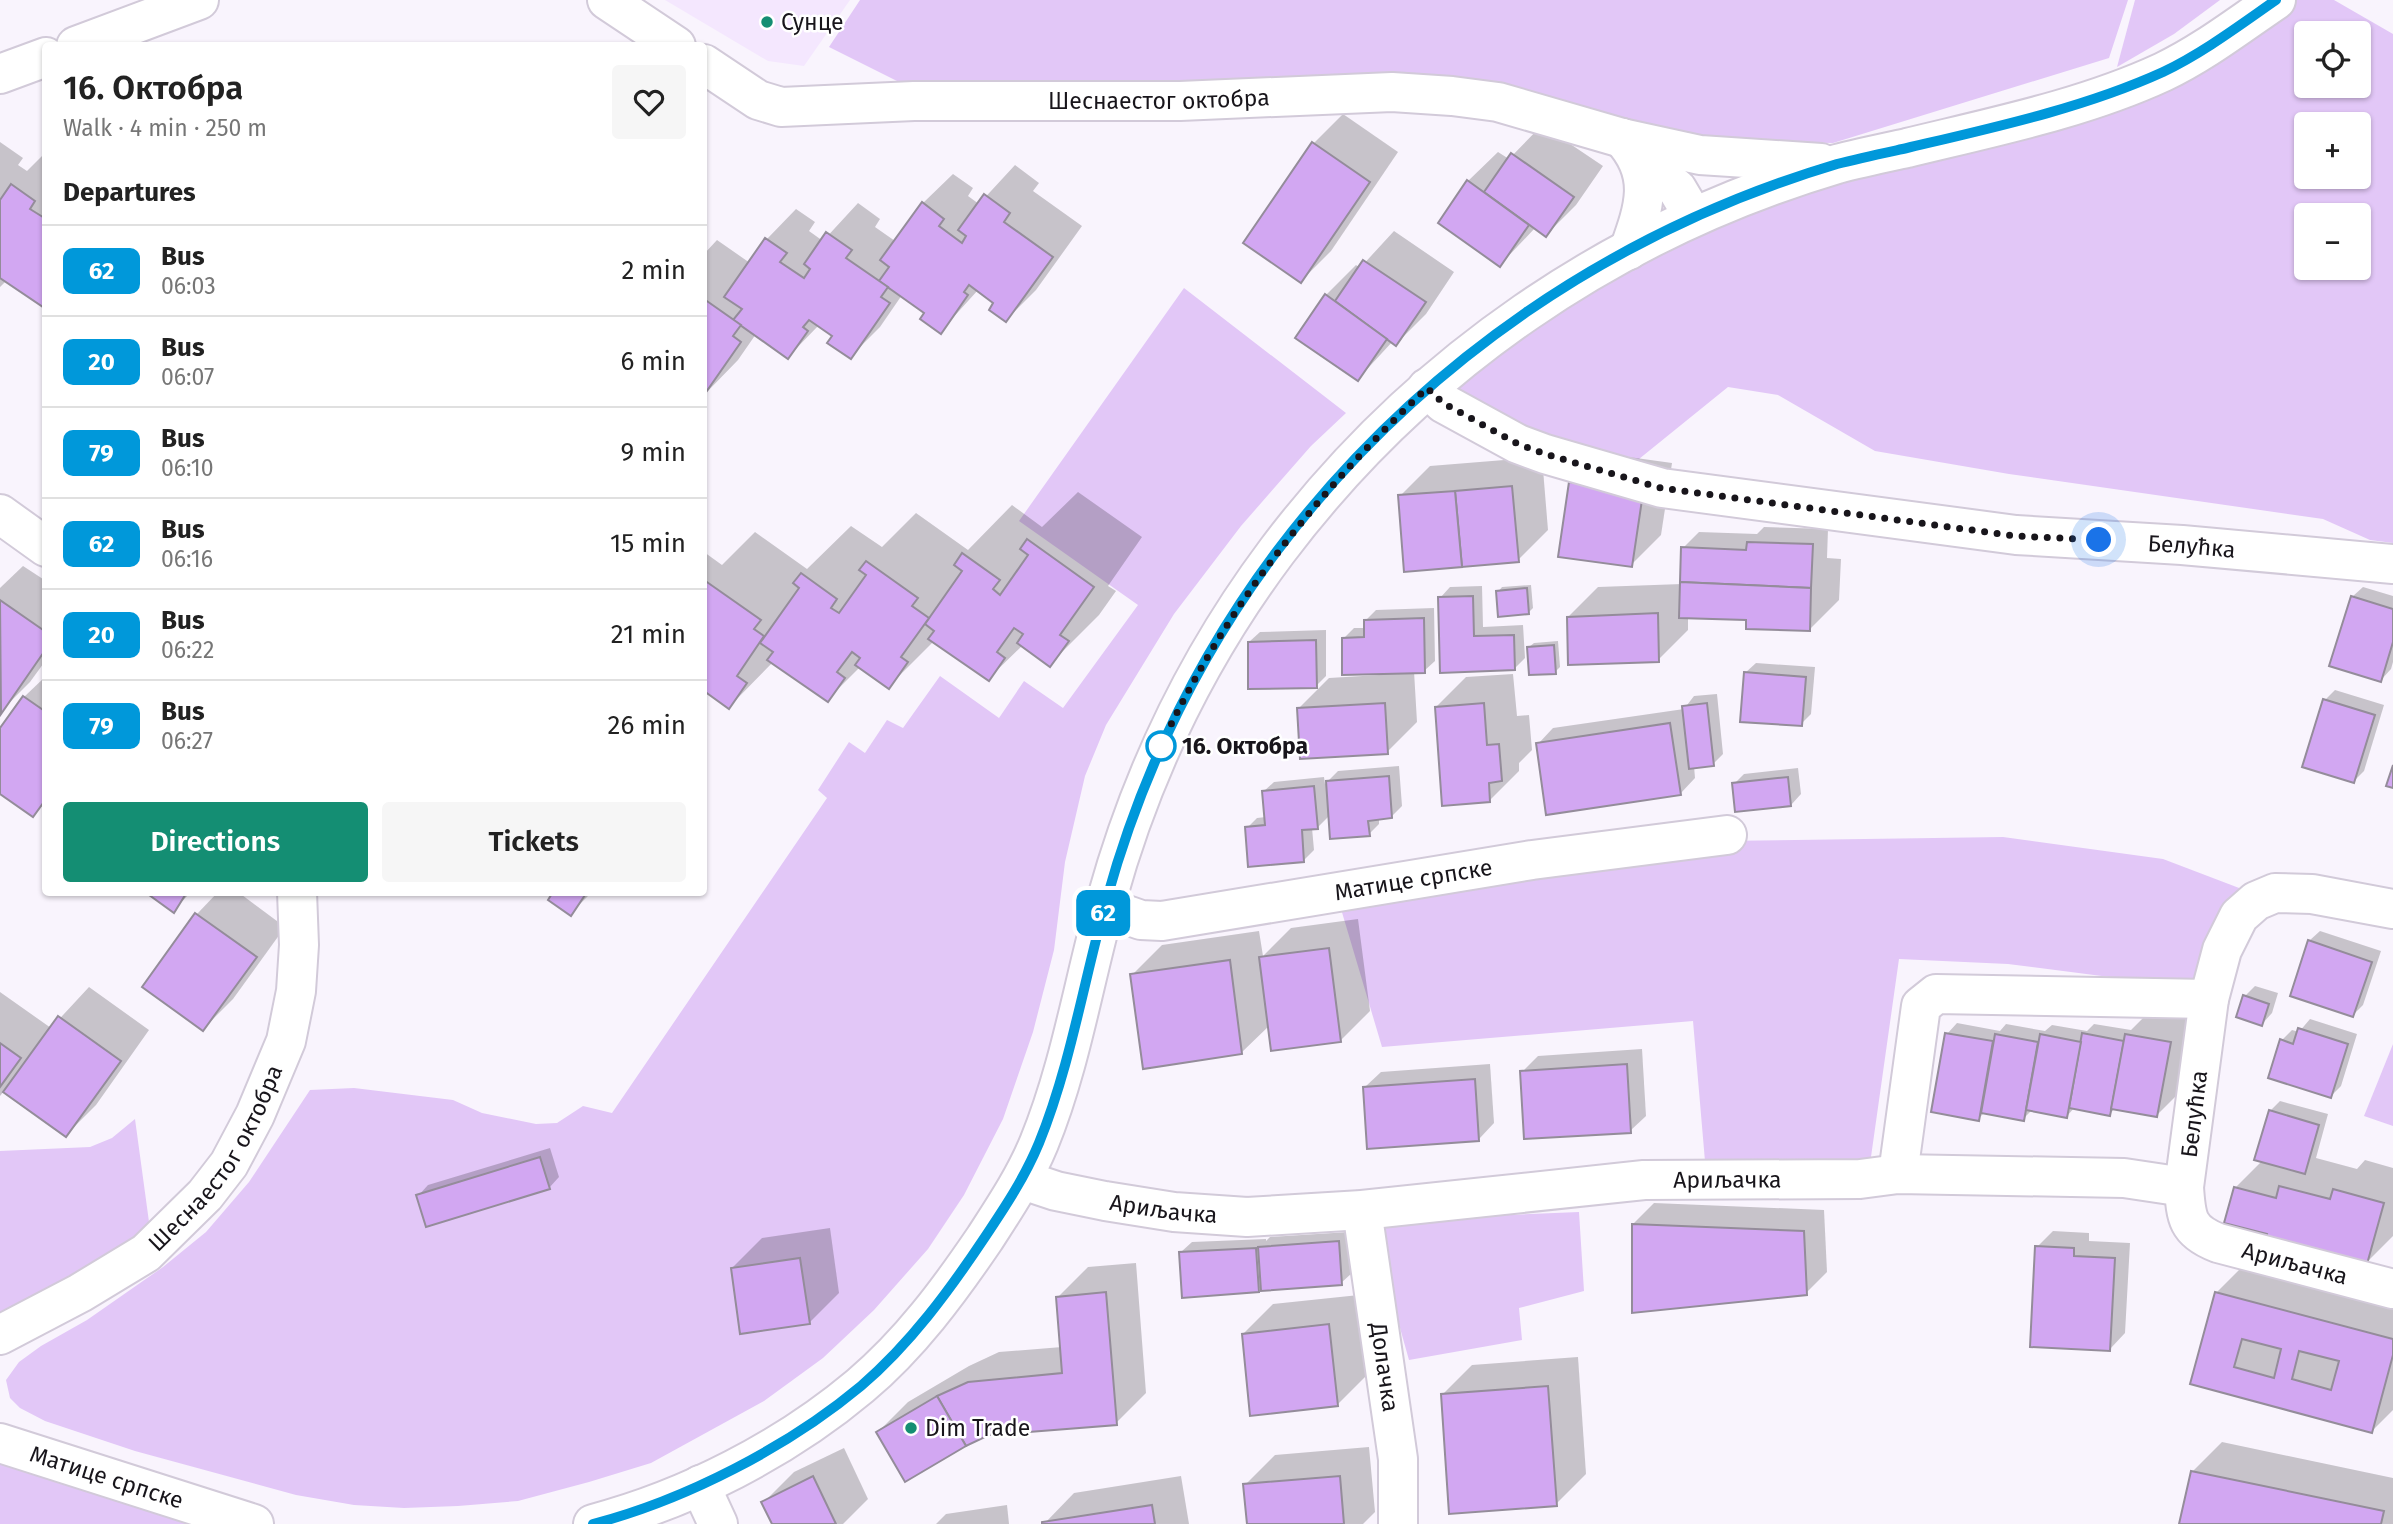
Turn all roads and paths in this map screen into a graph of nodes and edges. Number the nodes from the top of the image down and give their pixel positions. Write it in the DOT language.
graph roads {
  1 [pos="199,0"];
  2 [pos="607,0"];
  3 [pos="2276,0"];
  4 [pos="87,42"];
  5 [pos="670,42"];
  6 [pos="42,58"];
  7 [pos="707,66"];
  8 [pos="0,74"];
  9 [pos="1642,147"];
  10 [pos="1838,164"];
  11 [pos="1701,213"];
  12 [pos="1629,250"];
  13 [pos="1427,388"];
  14 [pos="0,514"];
  15 [pos="42,544"];
  16 [pos="2393,564"];
  17 [pos="1727,835"];
  18 [pos="297,896"];
  19 [pos="1104,907"];
  20 [pos="2393,909"];
  21 [pos="2209,999"];
  22 [pos="1898,1174"];
  23 [pos="1023,1180"];
  24 [pos="2184,1187"];
  25 [pos="1362,1210"];
  26 [pos="2393,1289"];
  27 [pos="0,1335"];
  28 [pos="2,1442"];
  29 [pos="700,1485"];
  30 [pos="254,1524"];
  31 [pos="593,1524"];
  32 [pos="718,1524"];
  33 [pos="1398,1524"];
  1 -- 4 [label="street"];
  2 -- 5 [label="street"];
  3 -- 10 [label="street"];
  6 -- 8 [label="street"];
  7 -- 9 [label="street, Шеснаестог октобра"];
  9 -- 10 [label="street, Шеснаестог октобра"];
  9 -- 11 [label="street"];
  9 -- 12 [label="street"];
  10 -- 11 [label="street"];
  11 -- 12 [label="street"];
  12 -- 13 [label="street"];
  13 -- 16 [label="street, Белућка"];
  13 -- 19 [label="street"];
  14 -- 15 [label="street"];
  17 -- 19 [label="street, Матице српске"];
  18 -- 27 [label="street, Шеснаестог октобра"];
  19 -- 23 [label="street"];
  20 -- 21 [label="street, Белућка"];
  21 -- 22 [label="street"];
  21 -- 24 [label="street, Белућка"];
  22 -- 24 [label="street, Ариљачка"];
  22 -- 25 [label="street, Ариљачка"];
  23 -- 25 [label="street, Ариљачка"];
  23 -- 29 [label="street"];
  24 -- 26 [label="street, Ариљачка"];
  25 -- 33 [label="street, Долачка"];
  28 -- 30 [label="street, Матице српске"];
  29 -- 31 [label="street"];
  29 -- 32 [label="street"];
}
